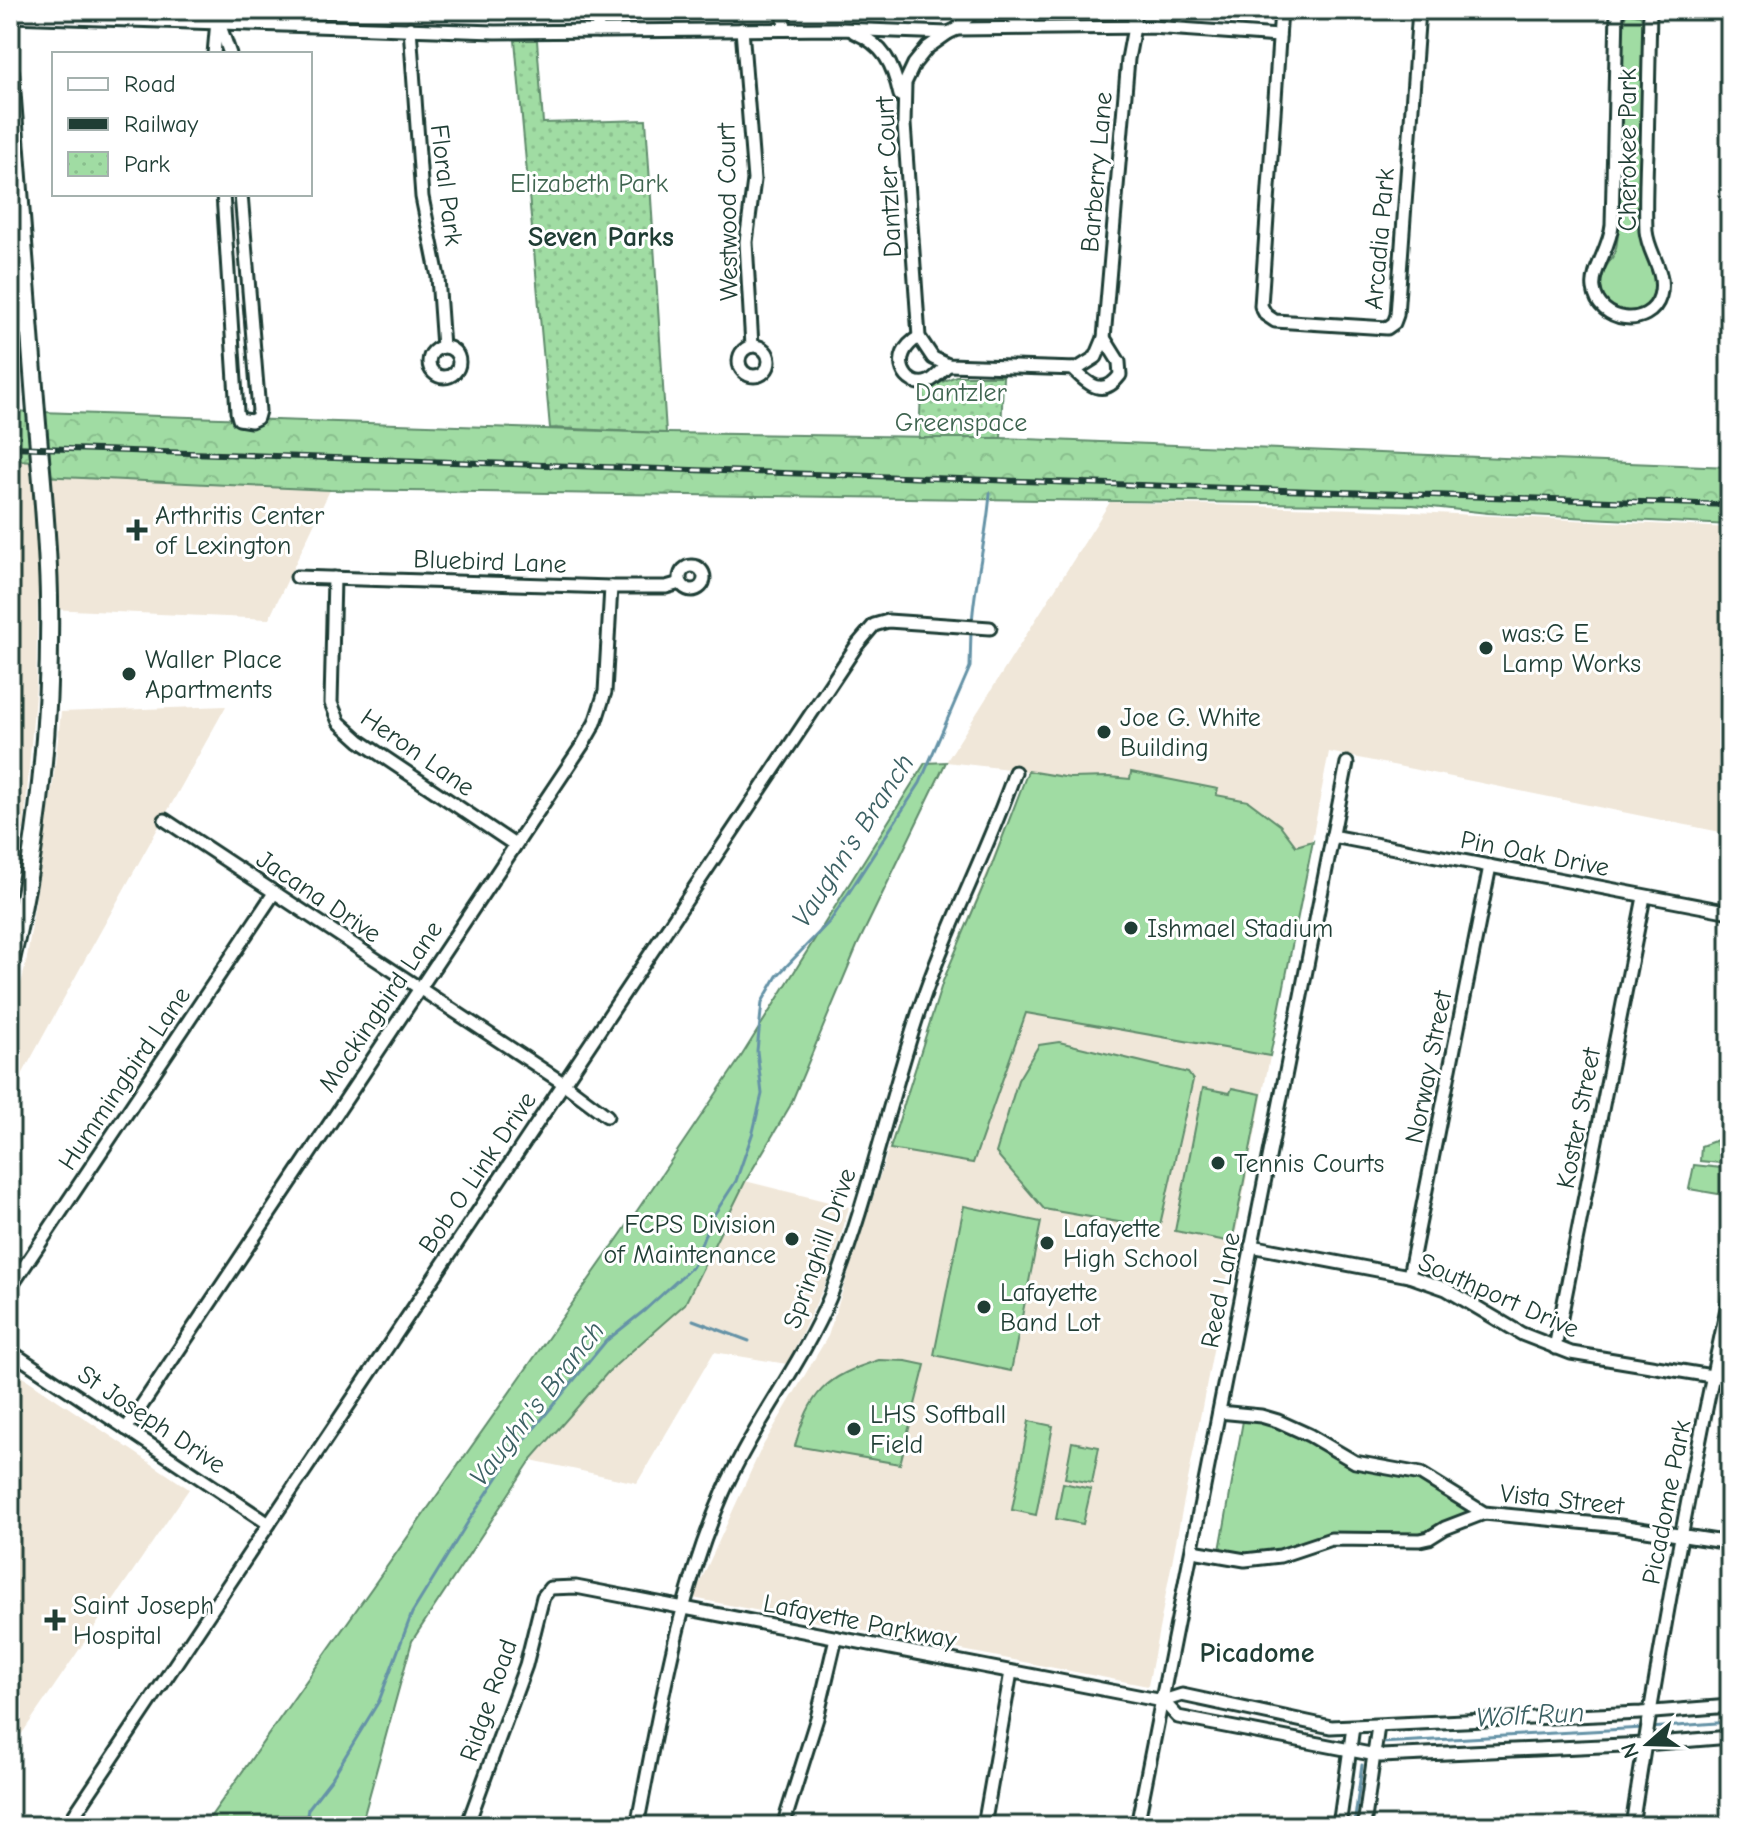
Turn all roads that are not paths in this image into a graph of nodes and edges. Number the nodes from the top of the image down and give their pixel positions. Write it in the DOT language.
graph roads {
  1 [pos="597,10"];
  2 [pos="783,10"];
  3 [pos="974,10"];
  4 [pos="1005,10"];
  5 [pos="1134,10"];
  6 [pos="1281,10"];
  7 [pos="1419,10"];
  8 [pos="1617,10"];
  9 [pos="1650,10"];
  10 [pos="10,16"];
  11 [pos="218,16"];
  12 [pos="1134,27"];
  13 [pos="410,28"];
  14 [pos="742,29"];
  15 [pos="785,29"];
  16 [pos="847,29"];
  17 [pos="1044,30"];
  18 [pos="598,31"];
  19 [pos="952,31"];
  20 [pos="1279,36"];
  21 [pos="214,52"];
  22 [pos="229,52"];
  23 [pos="10,73"];
  24 [pos="904,124"];
  25 [pos="223,196"];
  26 [pos="241,196"];
  27 [pos="244,229"];
  28 [pos="226,231"];
  29 [pos="30,328"];
  30 [pos="10,330"];
  31 [pos="919,337"];
  32 [pos="1104,338"];
  33 [pos="752,346"];
  34 [pos="443,347"];
  35 [pos="948,365"];
  36 [pos="1073,369"];
  37 [pos="297,577"];
  38 [pos="334,578"];
  39 [pos="680,583"];
  40 [pos="611,587"];
  41 [pos="990,628"];
  42 [pos="1347,763"];
  43 [pos="1015,772"];
  44 [pos="165,820"];
  45 [pos="1332,836"];
  46 [pos="515,845"];
  47 [pos="1490,866"];
  48 [pos="274,893"];
  49 [pos="1644,897"];
  50 [pos="1730,912"];
  51 [pos="14,932"];
  52 [pos="10,964"];
  53 [pos="419,988"];
  54 [pos="563,1083"];
  55 [pos="607,1116"];
  56 [pos="1251,1246"];
  57 [pos="1409,1276"];
  58 [pos="10,1288"];
  59 [pos="1730,1294"];
  60 [pos="1555,1348"];
  61 [pos="10,1351"];
  62 [pos="1712,1377"];
  63 [pos="1730,1379"];
  64 [pos="1219,1412"];
  65 [pos="126,1429"];
  66 [pos="1484,1513"];
  67 [pos="269,1524"];
  68 [pos="1681,1536"];
  69 [pos="1730,1543"];
  70 [pos="1193,1551"];
  71 [pos="550,1588"];
  72 [pos="681,1609"];
  73 [pos="836,1638"];
  74 [pos="1011,1672"];
  75 [pos="1163,1701"];
  76 [pos="1730,1706"];
  77 [pos="1649,1716"];
  78 [pos="1378,1726"];
  79 [pos="1353,1727"];
  80 [pos="1730,1737"];
  81 [pos="1645,1741"];
  82 [pos="1350,1751"];
  83 [pos="1375,1755"];
  84 [pos="67,1826"];
  85 [pos="467,1826"];
  86 [pos="637,1826"];
  87 [pos="783,1826"];
  88 [pos="984,1826"];
  89 [pos="1137,1826"];
  90 [pos="1339,1826"];
  91 [pos="1364,1826"];
  92 [pos="1632,1826"];
  1 -- 18 [label="street"];
  2 -- 15 [label="street"];
  3 -- 19 [label="street, Dantzler Court"];
  4 -- 17 [label="street"];
  5 -- 12 [label="street, Barberry Lane"];
  6 -- 20 [label="street, Arcadia Park"];
  7 -- 20 [label="street, Arcadia Park"];
  8 -- 9 [label="street, Cherokee Park"];
  10 -- 11 [label="street"];
  11 -- 13 [label="street"];
  11 -- 21 [label="street"];
  11 -- 22 [label="street"];
  12 -- 17 [label="street"];
  12 -- 20 [label="street"];
  12 -- 32 [label="street, Barberry Lane"];
  13 -- 18 [label="street"];
  13 -- 34 [label="street, Floral Park"];
  14 -- 15 [label="street"];
  14 -- 18 [label="street"];
  14 -- 33 [label="street, Westwood Court"];
  15 -- 16 [label="street"];
  16 -- 19 [label="street"];
  16 -- 24 [label="street"];
  17 -- 19 [label="street"];
  19 -- 24 [label="street, Dantzler Court"];
  23 -- 29 [label="main road"];
  24 -- 31 [label="street, Dantzler Court"];
  25 -- 28 [label="street"];
  26 -- 27 [label="street"];
  27 -- 28 [label="street"];
  27 -- 28 [label="street"];
  29 -- 30 [label="street"];
  29 -- 51 [label="main road"];
  31 -- 35 [label="street"];
  31 -- 35 [label="street"];
  32 -- 36 [label="street"];
  32 -- 36 [label="street, Barberry Lane"];
  35 -- 36 [label="street"];
  37 -- 38 [label="street, Bluebird Lane"];
  38 -- 40 [label="street, Bluebird Lane"];
  38 -- 46 [label="street, Heron Lane"];
  39 -- 40 [label="street, Bluebird Lane"];
  40 -- 46 [label="street, Mockingbird Lane"];
  41 -- 54 [label="street, Bob O Link Drive"];
  42 -- 45 [label="street, Reed Lane"];
  43 -- 72 [label="street, Springhill Drive"];
  44 -- 48 [label="street, Jacana Drive"];
  45 -- 47 [label="street, Pin Oak Drive"];
  45 -- 56 [label="street, Reed Lane"];
  46 -- 53 [label="street, Mockingbird Lane"];
  47 -- 49 [label="street, Pin Oak Drive"];
  47 -- 57 [label="street, Norway Street"];
  48 -- 53 [label="street, Jacana Drive"];
  48 -- 58 [label="street, Hummingbird Lane"];
  49 -- 50 [label="street, Pin Oak Drive"];
  49 -- 60 [label="street, Koster Street"];
  51 -- 52 [label="main road"];
  53 -- 54 [label="street, Jacana Drive"];
  53 -- 65 [label="street, Mockingbird Lane"];
  54 -- 55 [label="street, Jacana Drive"];
  54 -- 67 [label="street, Bob O Link Drive"];
  56 -- 57 [label="street, Southport Drive"];
  56 -- 64 [label="street, Reed Lane"];
  57 -- 60 [label="street, Southport Drive"];
  59 -- 62 [label="street, Picadome Park"];
  60 -- 62 [label="street, Southport Drive"];
  61 -- 65 [label="street, St Joseph Drive"];
  62 -- 63 [label="street, Southport Drive"];
  62 -- 68 [label="street, Picadome Park"];
  64 -- 66 [label="street"];
  64 -- 70 [label="street, Reed Lane"];
  65 -- 67 [label="street, St Joseph Drive"];
  66 -- 68 [label="street, Vista Street"];
  66 -- 70 [label="street"];
  67 -- 84 [label="street, Bob O Link Drive"];
  68 -- 69 [label="street, Vista Street"];
  68 -- 77 [label="street, Picadome Park"];
  70 -- 75 [label="street, Reed Lane"];
  71 -- 72 [label="street, Lafayette Parkway"];
  71 -- 85 [label="street, Ridge Road"];
  72 -- 73 [label="street, Lafayette Parkway"];
  72 -- 86 [label="street, Springhill Drive"];
  73 -- 74 [label="street, Lafayette Parkway"];
  73 -- 87 [label="street"];
  74 -- 75 [label="street, Lafayette Parkway"];
  74 -- 88 [label="street"];
  75 -- 79 [label="street, Lafayette Parkway"];
  75 -- 82 [label="street, Lafayette Parkway"];
  75 -- 89 [label="street, Reed Lane"];
  76 -- 77 [label="street, Lafayette Parkway"];
  77 -- 78 [label="street, Lafayette Parkway"];
  77 -- 81 [label="street, Picadome Park"];
  78 -- 79 [label="street, Lafayette Parkway"];
  78 -- 83 [label="street"];
  79 -- 82 [label="street"];
  80 -- 81 [label="street, Lafayette Parkway"];
  81 -- 83 [label="street, Lafayette Parkway"];
  81 -- 92 [label="street, Picadome Park"];
  82 -- 83 [label="street, Lafayette Parkway"];
  82 -- 90 [label="street"];
  83 -- 91 [label="street"];
}
